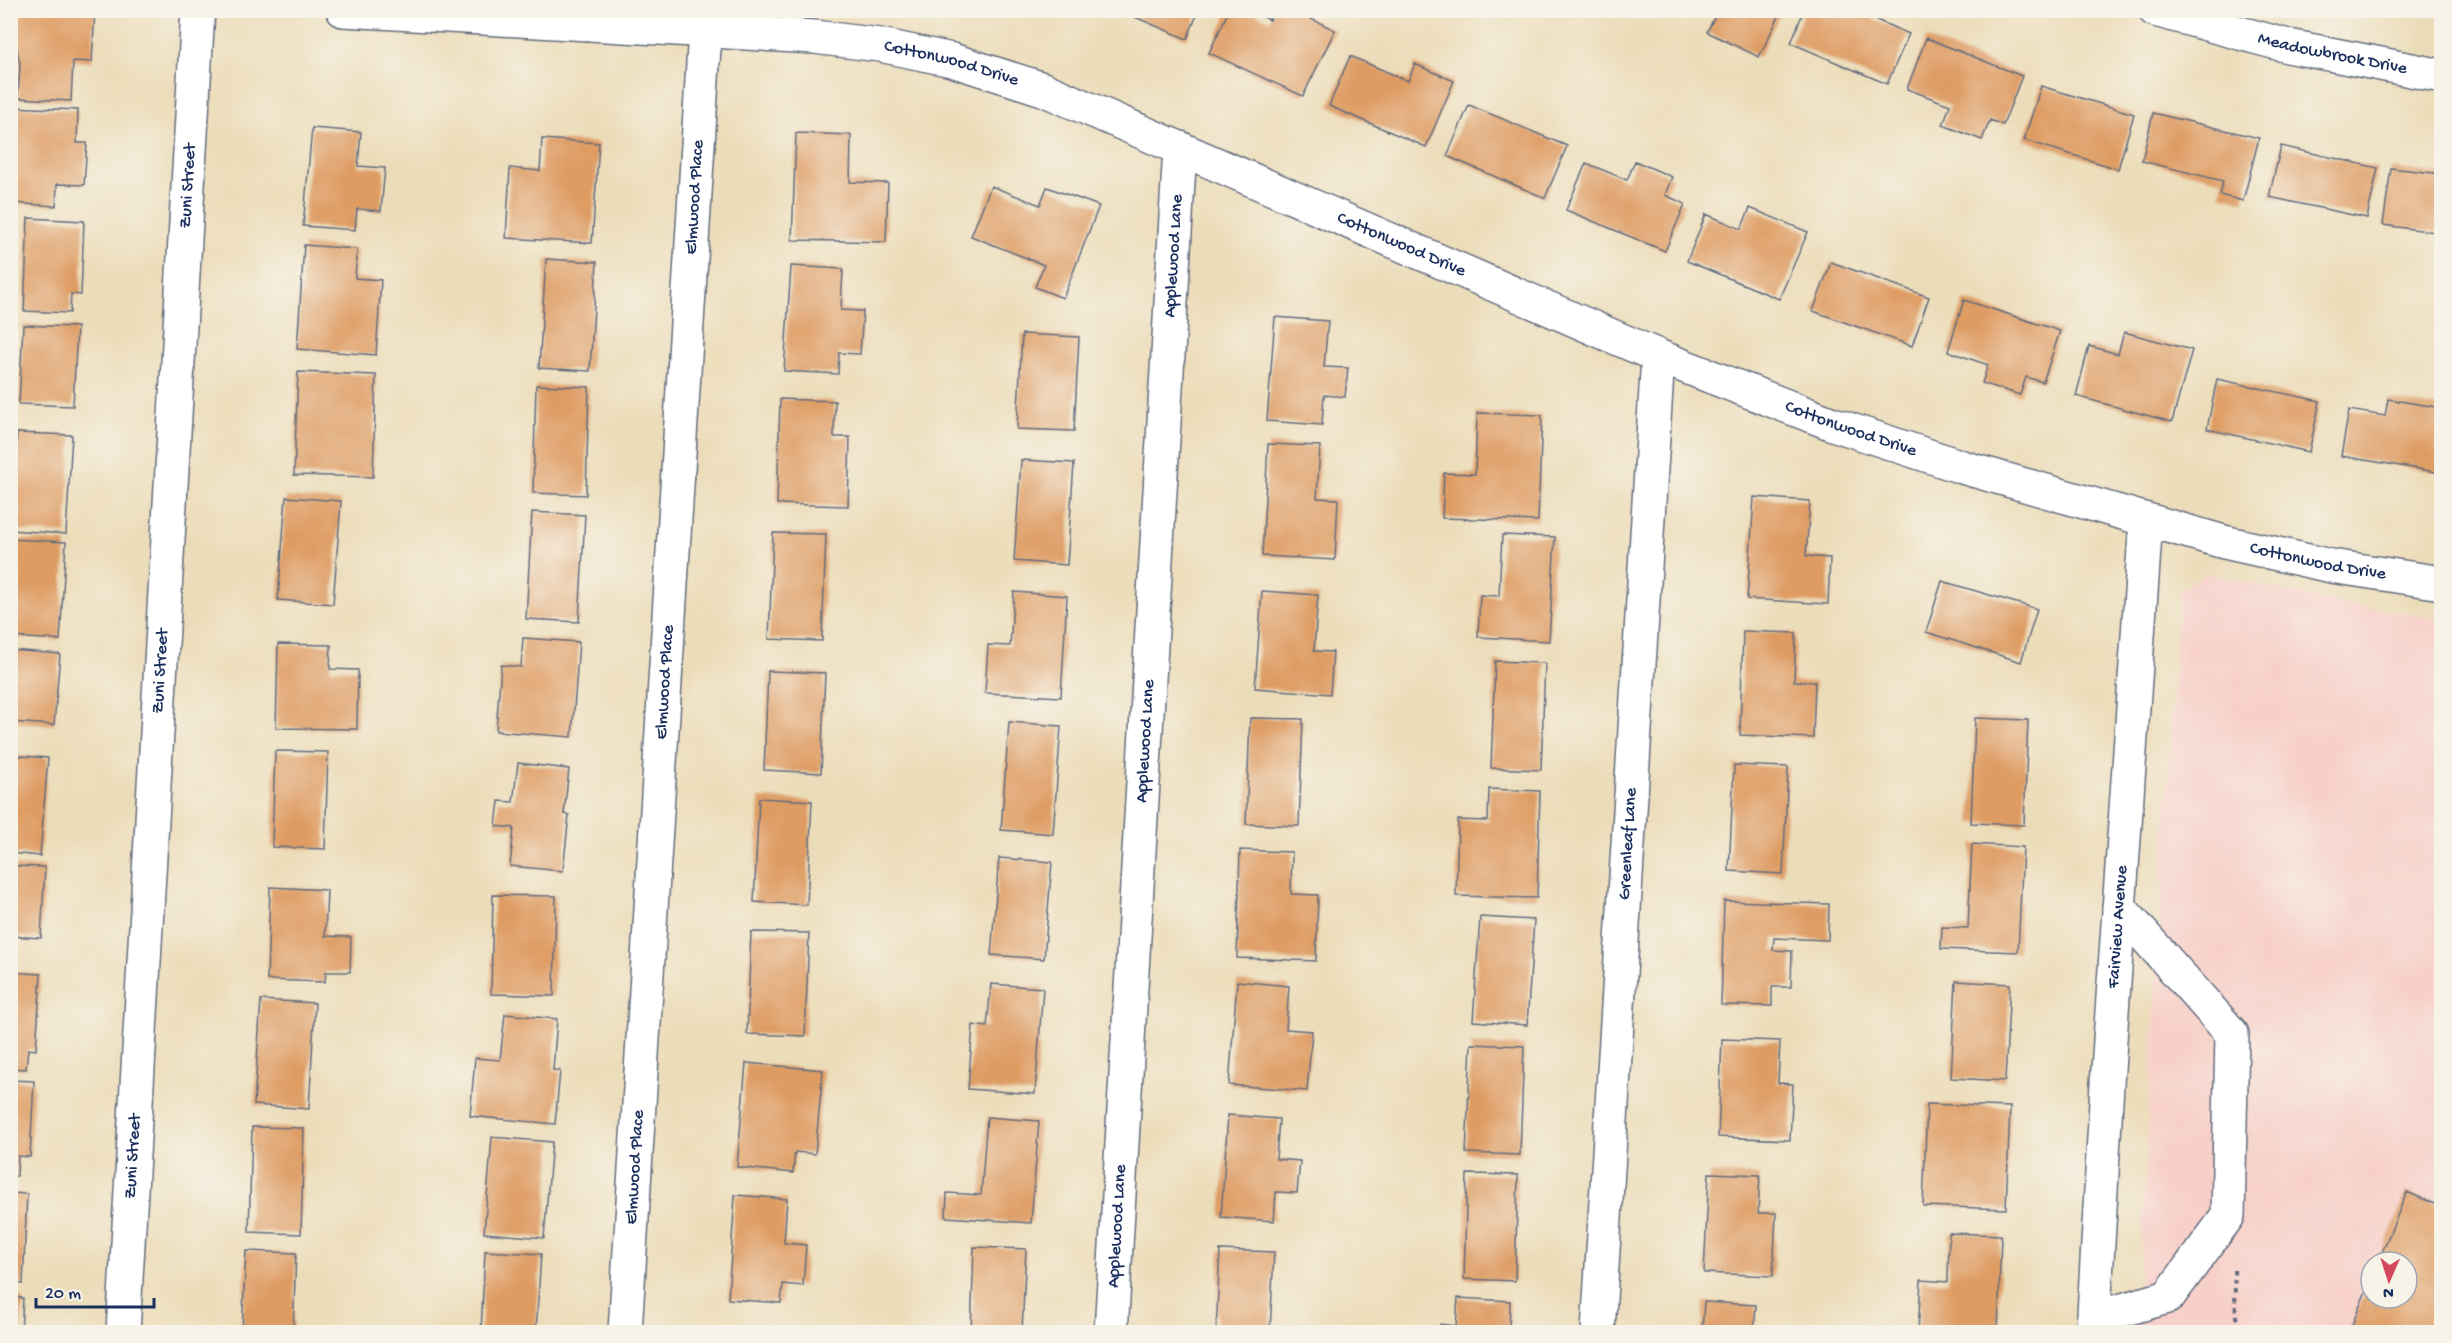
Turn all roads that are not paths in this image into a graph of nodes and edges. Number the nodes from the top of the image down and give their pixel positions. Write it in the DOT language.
graph roads {
  1 [pos="198,10"];
  2 [pos="343,10"];
  3 [pos="2155,10"];
  4 [pos="705,31"];
  5 [pos="2442,76"];
  6 [pos="1180,148"];
  7 [pos="1658,356"];
  8 [pos="2146,520"];
  9 [pos="2442,583"];
  10 [pos="2119,907"];
  11 [pos="2093,1325"];
  12 [pos="123,1332"];
  13 [pos="625,1332"];
  14 [pos="1111,1332"];
  15 [pos="1598,1332"];
  1 -- 12 [label="street, Zuni Street"];
  2 -- 4 [label="street, Cottonwood Drive"];
  3 -- 5 [label="street, Meadowbrook Drive"];
  4 -- 6 [label="street, Cottonwood Drive"];
  4 -- 13 [label="street, Elmwood Place"];
  6 -- 7 [label="street, Cottonwood Drive"];
  6 -- 14 [label="street, Applewood Lane"];
  7 -- 8 [label="street, Cottonwood Drive"];
  7 -- 15 [label="street, Greenleaf Lane"];
  8 -- 9 [label="street, Cottonwood Drive"];
  8 -- 10 [label="street, Fairview Avenue"];
  10 -- 11 [label="street, Fairview Avenue"];
  10 -- 11 [label="street"];
}
